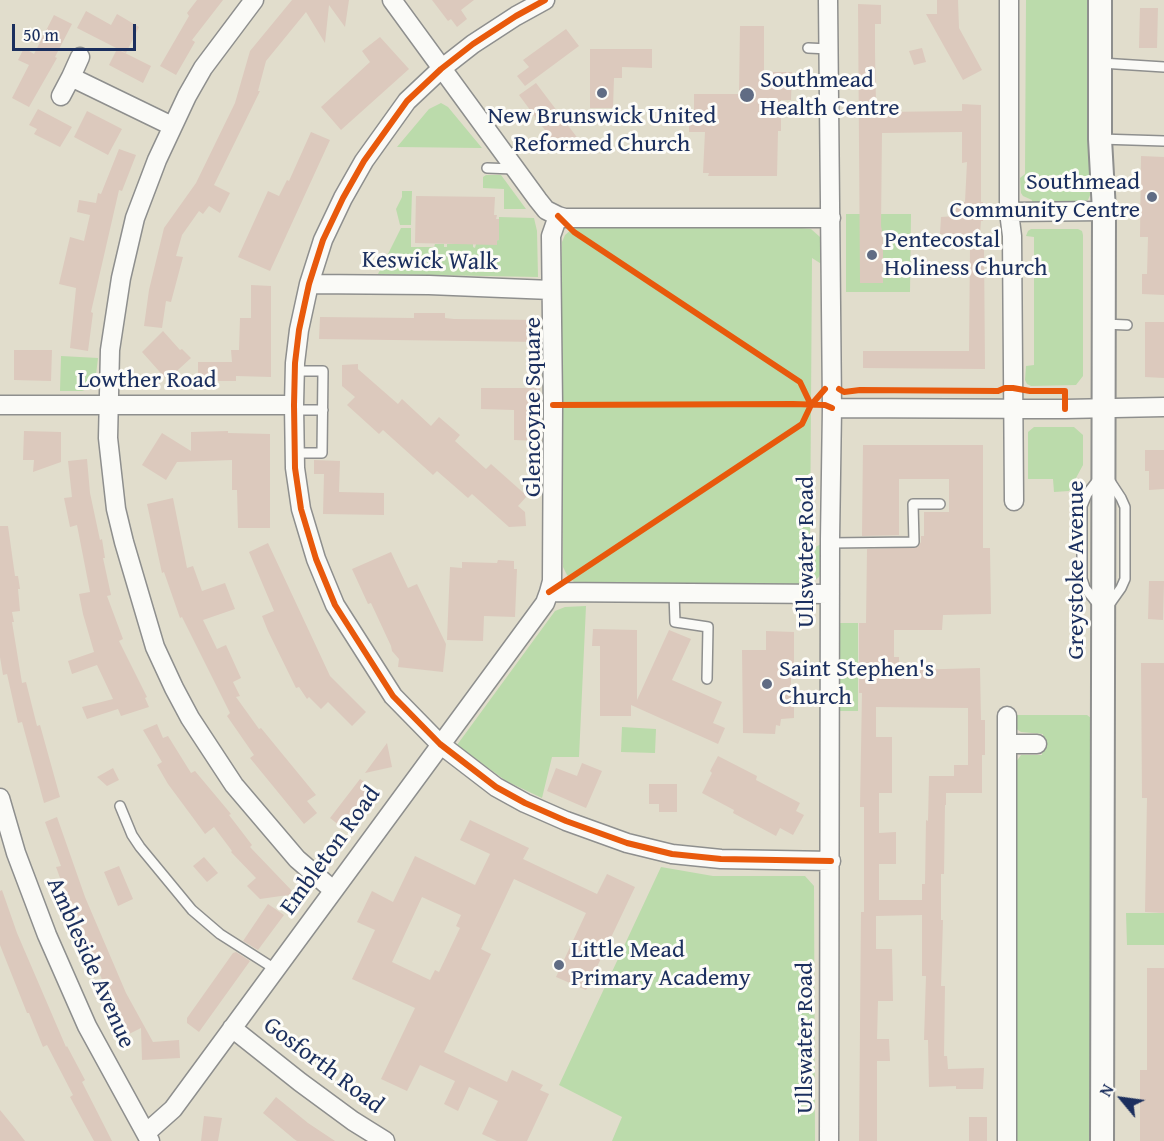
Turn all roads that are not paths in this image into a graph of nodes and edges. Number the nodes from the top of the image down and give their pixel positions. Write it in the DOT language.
graph roads {
  1 [pos="254,0"];
  2 [pos="393,0"];
  3 [pos="545,0"];
  4 [pos="828,0"];
  5 [pos="1009,0"];
  6 [pos="1100,0"];
  7 [pos="808,48"];
  8 [pos="829,49"];
  9 [pos="80,57"];
  10 [pos="1100,63"];
  11 [pos="1164,67"];
  12 [pos="441,69"];
  13 [pos="70,76"];
  14 [pos="61,96"];
  15 [pos="172,126"];
  16 [pos="1100,139"];
  17 [pos="1164,141"];
  18 [pos="487,168"];
  19 [pos="514,169"];
  20 [pos="1104,211"];
  21 [pos="1010,212"];
  22 [pos="558,216"];
  23 [pos="831,218"];
  24 [pos="309,284"];
  25 [pos="551,290"];
  26 [pos="1104,324"];
  27 [pos="1127,325"];
  28 [pos="294,371"];
  29 [pos="0,405"];
  30 [pos="107,406"];
  31 [pos="1164,407"];
  32 [pos="293,408"];
  33 [pos="832,408"];
  34 [pos="1013,408"];
  35 [pos="1104,408"];
  36 [pos="323,410"];
  37 [pos="294,453"];
  38 [pos="1014,501"];
  39 [pos="940,504"];
  40 [pos="830,543"];
  41 [pos="549,592"];
  42 [pos="674,593"];
  43 [pos="830,594"];
  44 [pos="707,679"];
  45 [pos="1007,716"];
  46 [pos="440,744"];
  47 [pos="1007,744"];
  48 [pos="1037,744"];
  49 [pos="0,798"];
  50 [pos="120,806"];
  51 [pos="831,861"];
  52 [pos="333,890"];
  53 [pos="275,969"];
  54 [pos="232,1028"];
  55 [pos="148,1137"];
  56 [pos="386,1141"];
  57 [pos="829,1141"];
  58 [pos="1007,1141"];
  59 [pos="1102,1141"];
  1 -- 15 [label="street"];
  2 -- 12 [label="street"];
  3 -- 12 [label="street"];
  4 -- 8 [label="street, Ullswater Road"];
  5 -- 21 [label="street"];
  6 -- 10 [label="street, Greystoke Avenue"];
  7 -- 8 [label="lane"];
  8 -- 23 [label="street, Ullswater Road"];
  9 -- 13 [label="street"];
  10 -- 11 [label="lane"];
  10 -- 16 [label="street, Greystoke Avenue"];
  12 -- 19 [label="street"];
  12 -- 24 [label="street"];
  13 -- 14 [label="street"];
  13 -- 15 [label="street"];
  15 -- 30 [label="street"];
  16 -- 17 [label="lane"];
  16 -- 20 [label="street, Greystoke Avenue"];
  18 -- 19 [label="lane"];
  19 -- 22 [label="street"];
  20 -- 21 [label="street"];
  20 -- 26 [label="street, Greystoke Avenue"];
  21 -- 34 [label="street"];
  22 -- 23 [label="street"];
  22 -- 25 [label="street, Glencoyne Square"];
  23 -- 33 [label="street, Ullswater Road"];
  24 -- 25 [label="street, Keswick Walk"];
  24 -- 28 [label="street"];
  25 -- 41 [label="street, Glencoyne Square"];
  26 -- 27 [label="lane"];
  26 -- 35 [label="street, Greystoke Avenue"];
  28 -- 32 [label="street"];
  28 -- 36 [label="lane"];
  29 -- 30 [label="street, Lowther Road"];
  30 -- 32 [label="street, Lowther Road"];
  30 -- 52 [label="street"];
  31 -- 35 [label="street"];
  32 -- 36 [label="lane"];
  32 -- 37 [label="street"];
  33 -- 34 [label="street"];
  33 -- 40 [label="street, Ullswater Road"];
  34 -- 35 [label="street"];
  34 -- 38 [label="street"];
  35 -- 59 [label="street, Greystoke Avenue"];
  36 -- 37 [label="lane"];
  37 -- 46 [label="street"];
  39 -- 40 [label="lane"];
  40 -- 43 [label="street, Ullswater Road"];
  41 -- 42 [label="street"];
  41 -- 46 [label="street, Embleton Road"];
  42 -- 43 [label="street"];
  42 -- 44 [label="lane"];
  43 -- 51 [label="street, Ullswater Road"];
  45 -- 47 [label="street"];
  46 -- 51 [label="street"];
  46 -- 52 [label="street, Embleton Road"];
  47 -- 48 [label="street"];
  47 -- 58 [label="street"];
  49 -- 55 [label="street, Ambleside Avenue"];
  50 -- 53 [label="lane"];
  51 -- 57 [label="street, Ullswater Road"];
  52 -- 53 [label="street, Embleton Road"];
  53 -- 54 [label="street, Embleton Road"];
  54 -- 55 [label="street, Embleton Road"];
  54 -- 56 [label="street, Gosforth Road"];
}
